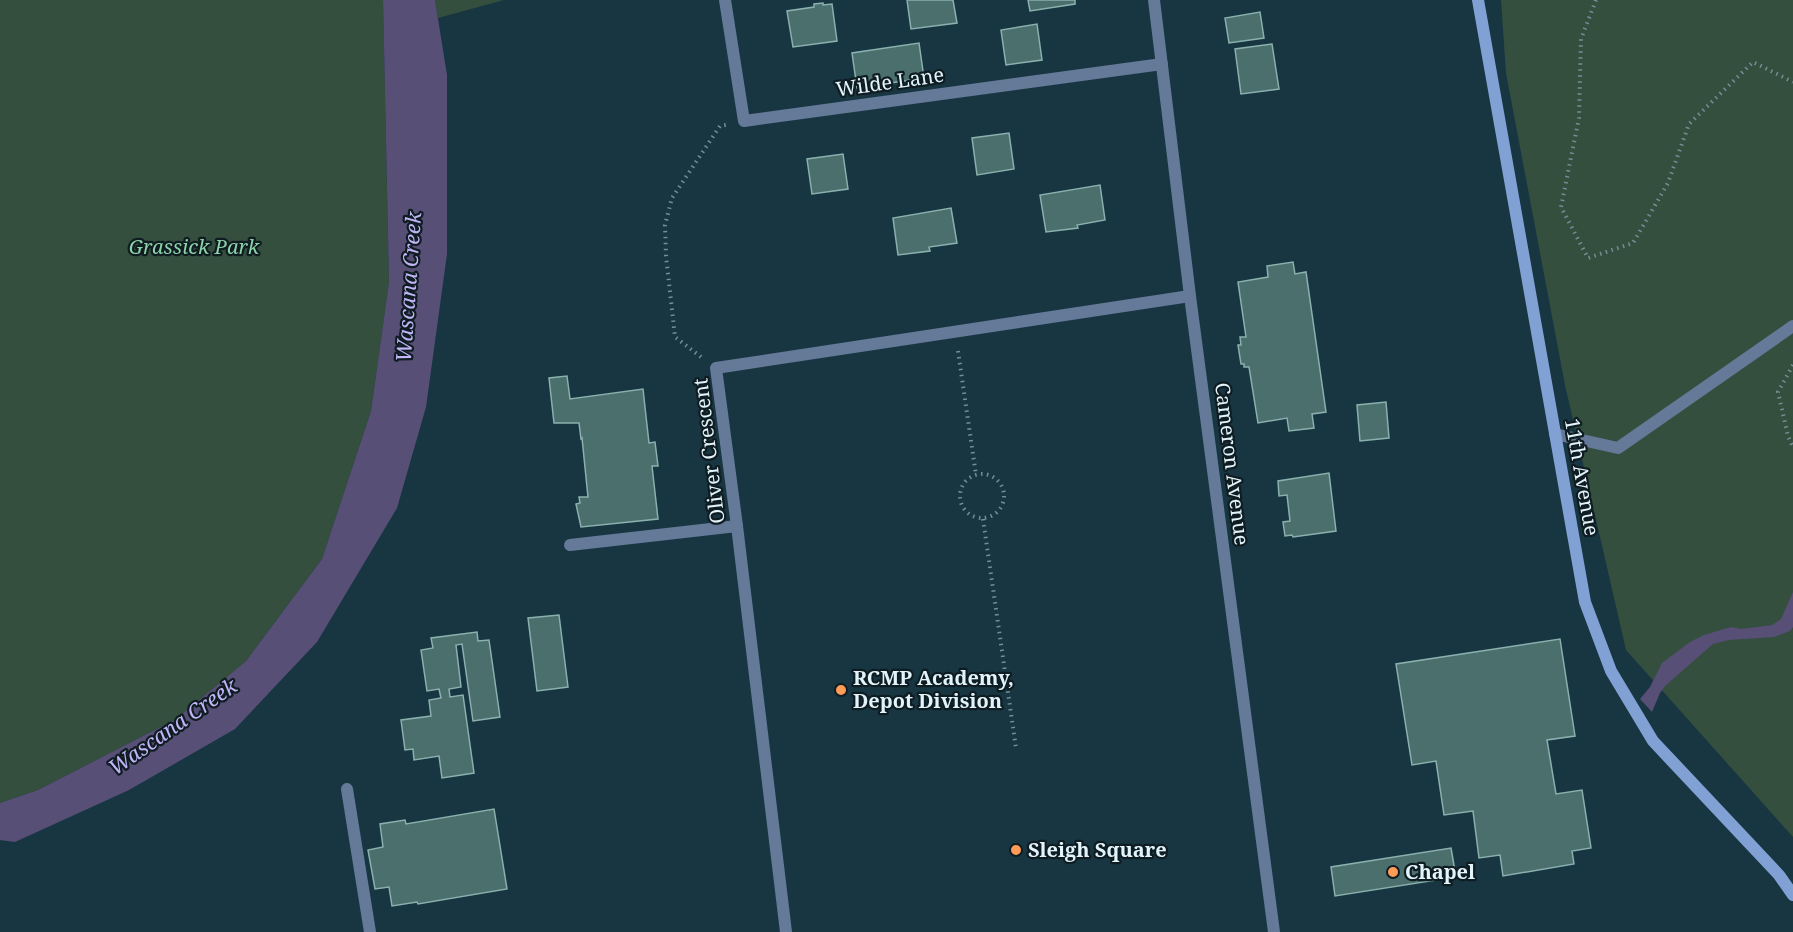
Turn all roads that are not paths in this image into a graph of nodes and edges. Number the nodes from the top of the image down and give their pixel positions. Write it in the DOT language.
graph roads {
  1 [pos="725,0"];
  2 [pos="1154,0"];
  3 [pos="1478,0"];
  4 [pos="1162,64"];
  5 [pos="1190,296"];
  6 [pos="1793,326"];
  7 [pos="1555,435"];
  8 [pos="738,526"];
  9 [pos="570,545"];
  10 [pos="347,789"];
  11 [pos="1793,896"];
  12 [pos="370,932"];
  13 [pos="786,932"];
  14 [pos="1274,932"];
  1 -- 4 [label="street, Wilde Lane"];
  2 -- 4 [label="street, Cameron Avenue"];
  3 -- 7 [label="street, 11th Avenue"];
  4 -- 5 [label="street, Cameron Avenue"];
  5 -- 8 [label="street, Oliver Crescent"];
  5 -- 14 [label="street, Cameron Avenue"];
  6 -- 7 [label="street"];
  7 -- 11 [label="street, 11th Avenue"];
  8 -- 9 [label="street"];
  8 -- 13 [label="street, Oliver Crescent"];
  10 -- 12 [label="street"];
}
